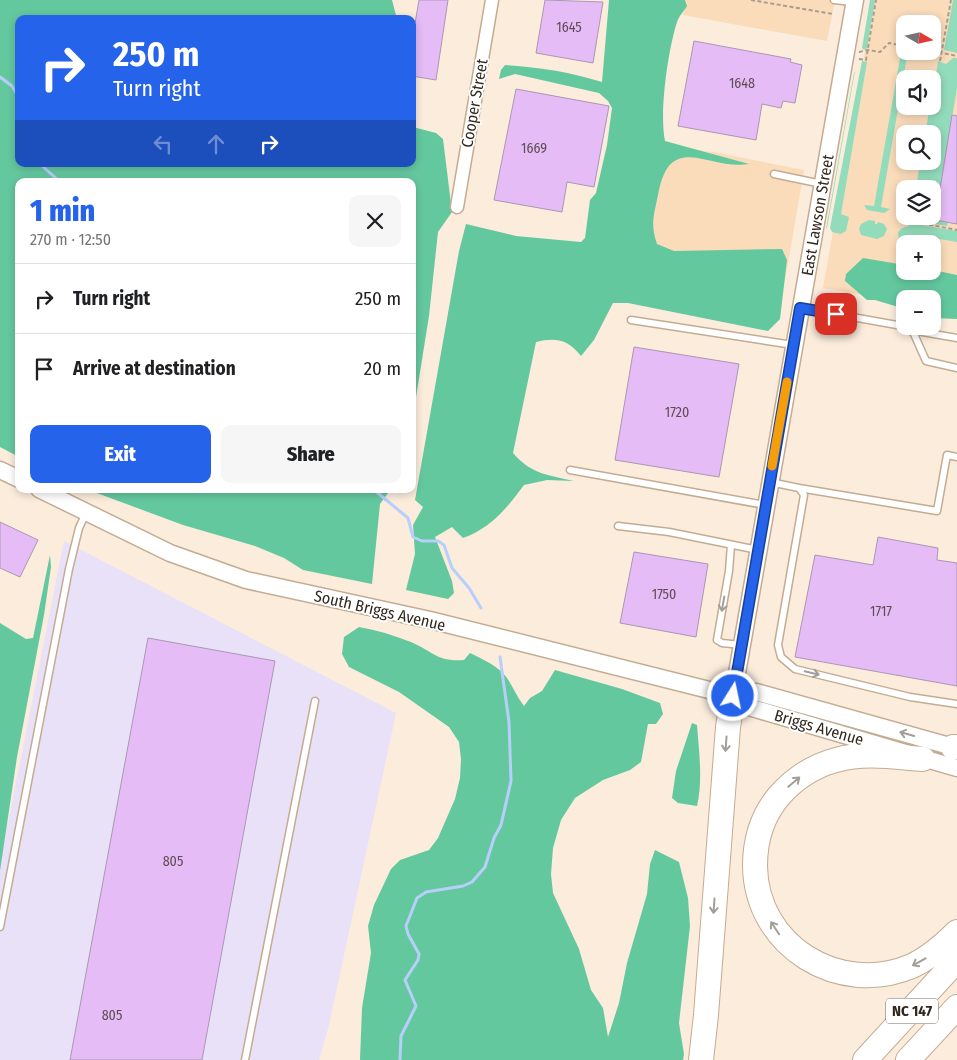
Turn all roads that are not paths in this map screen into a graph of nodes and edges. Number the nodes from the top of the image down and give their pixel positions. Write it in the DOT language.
graph roads {
  1 [pos="492,0"];
  2 [pos="834,0"];
  3 [pos="854,1"];
  4 [pos="774,174"];
  5 [pos="823,184"];
  6 [pos="457,207"];
  7 [pos="800,308"];
  8 [pos="631,320"];
  9 [pos="896,325"];
  10 [pos="913,335"];
  11 [pos="940,335"];
  12 [pos="957,338"];
  13 [pos="793,345"];
  14 [pos="957,368"];
  15 [pos="957,457"];
  16 [pos="0,470"];
  17 [pos="570,470"];
  18 [pos="15,477"];
  19 [pos="769,482"];
  20 [pos="798,488"];
  21 [pos="47,493"];
  22 [pos="765,505"];
  23 [pos="86,512"];
  24 [pos="618,526"];
  25 [pos="731,545"];
  26 [pos="758,550"];
  27 [pos="742,645"];
  28 [pos="733,696"];
  29 [pos="315,701"];
  30 [pos="957,704"];
  31 [pos="956,753"];
  32 [pos="923,759"];
  33 [pos="0,927"];
  34 [pos="957,932"];
  35 [pos="957,960"];
  36 [pos="957,1007"];
  37 [pos="245,1060"];
  38 [pos="701,1060"];
  39 [pos="865,1060"];
  40 [pos="908,1060"];
  1 -- 6 [label="street, Cooper Street"];
  2 -- 3 [label="lane"];
  3 -- 5 [label="street, East Lawson Street"];
  4 -- 5 [label="lane"];
  5 -- 7 [label="street, East Lawson Street"];
  7 -- 9 [label="lane"];
  7 -- 13 [label="street, East Lawson Street"];
  8 -- 13 [label="lane"];
  10 -- 14 [label="lane"];
  11 -- 12 [label="lane"];
  13 -- 19 [label="street, East Lawson Street"];
  15 -- 20 [label="lane"];
  16 -- 18 [label="street"];
  17 -- 22 [label="lane"];
  19 -- 20 [label="lane"];
  19 -- 22 [label="street, East Lawson Street"];
  20 -- 30 [label="lane, one-way"];
  21 -- 23 [label="street, South Briggs Avenue"];
  22 -- 26 [label="street, East Lawson Street"];
  23 -- 28 [label="street, South Briggs Avenue"];
  23 -- 33 [label="lane"];
  24 -- 25 [label="lane"];
  25 -- 26 [label="lane"];
  25 -- 27 [label="lane, one-way"];
  26 -- 27 [label="street, East Lawson Street"];
  27 -- 28 [label="street, East Lawson Street"];
  31 -- 28 [label="street, Briggs Avenue, one-way"];
  28 -- 32 [label="street, Briggs Avenue"];
  28 -- 38 [label="highway, one-way"];
  29 -- 37 [label="lane"];
  31 -- 32 [label="street, Briggs Avenue"];
  34 -- 32 [label="highway, one-way"];
  35 -- 39 [label="highway, NC 147"];
  36 -- 40 [label="highway, NC 147"];
}
